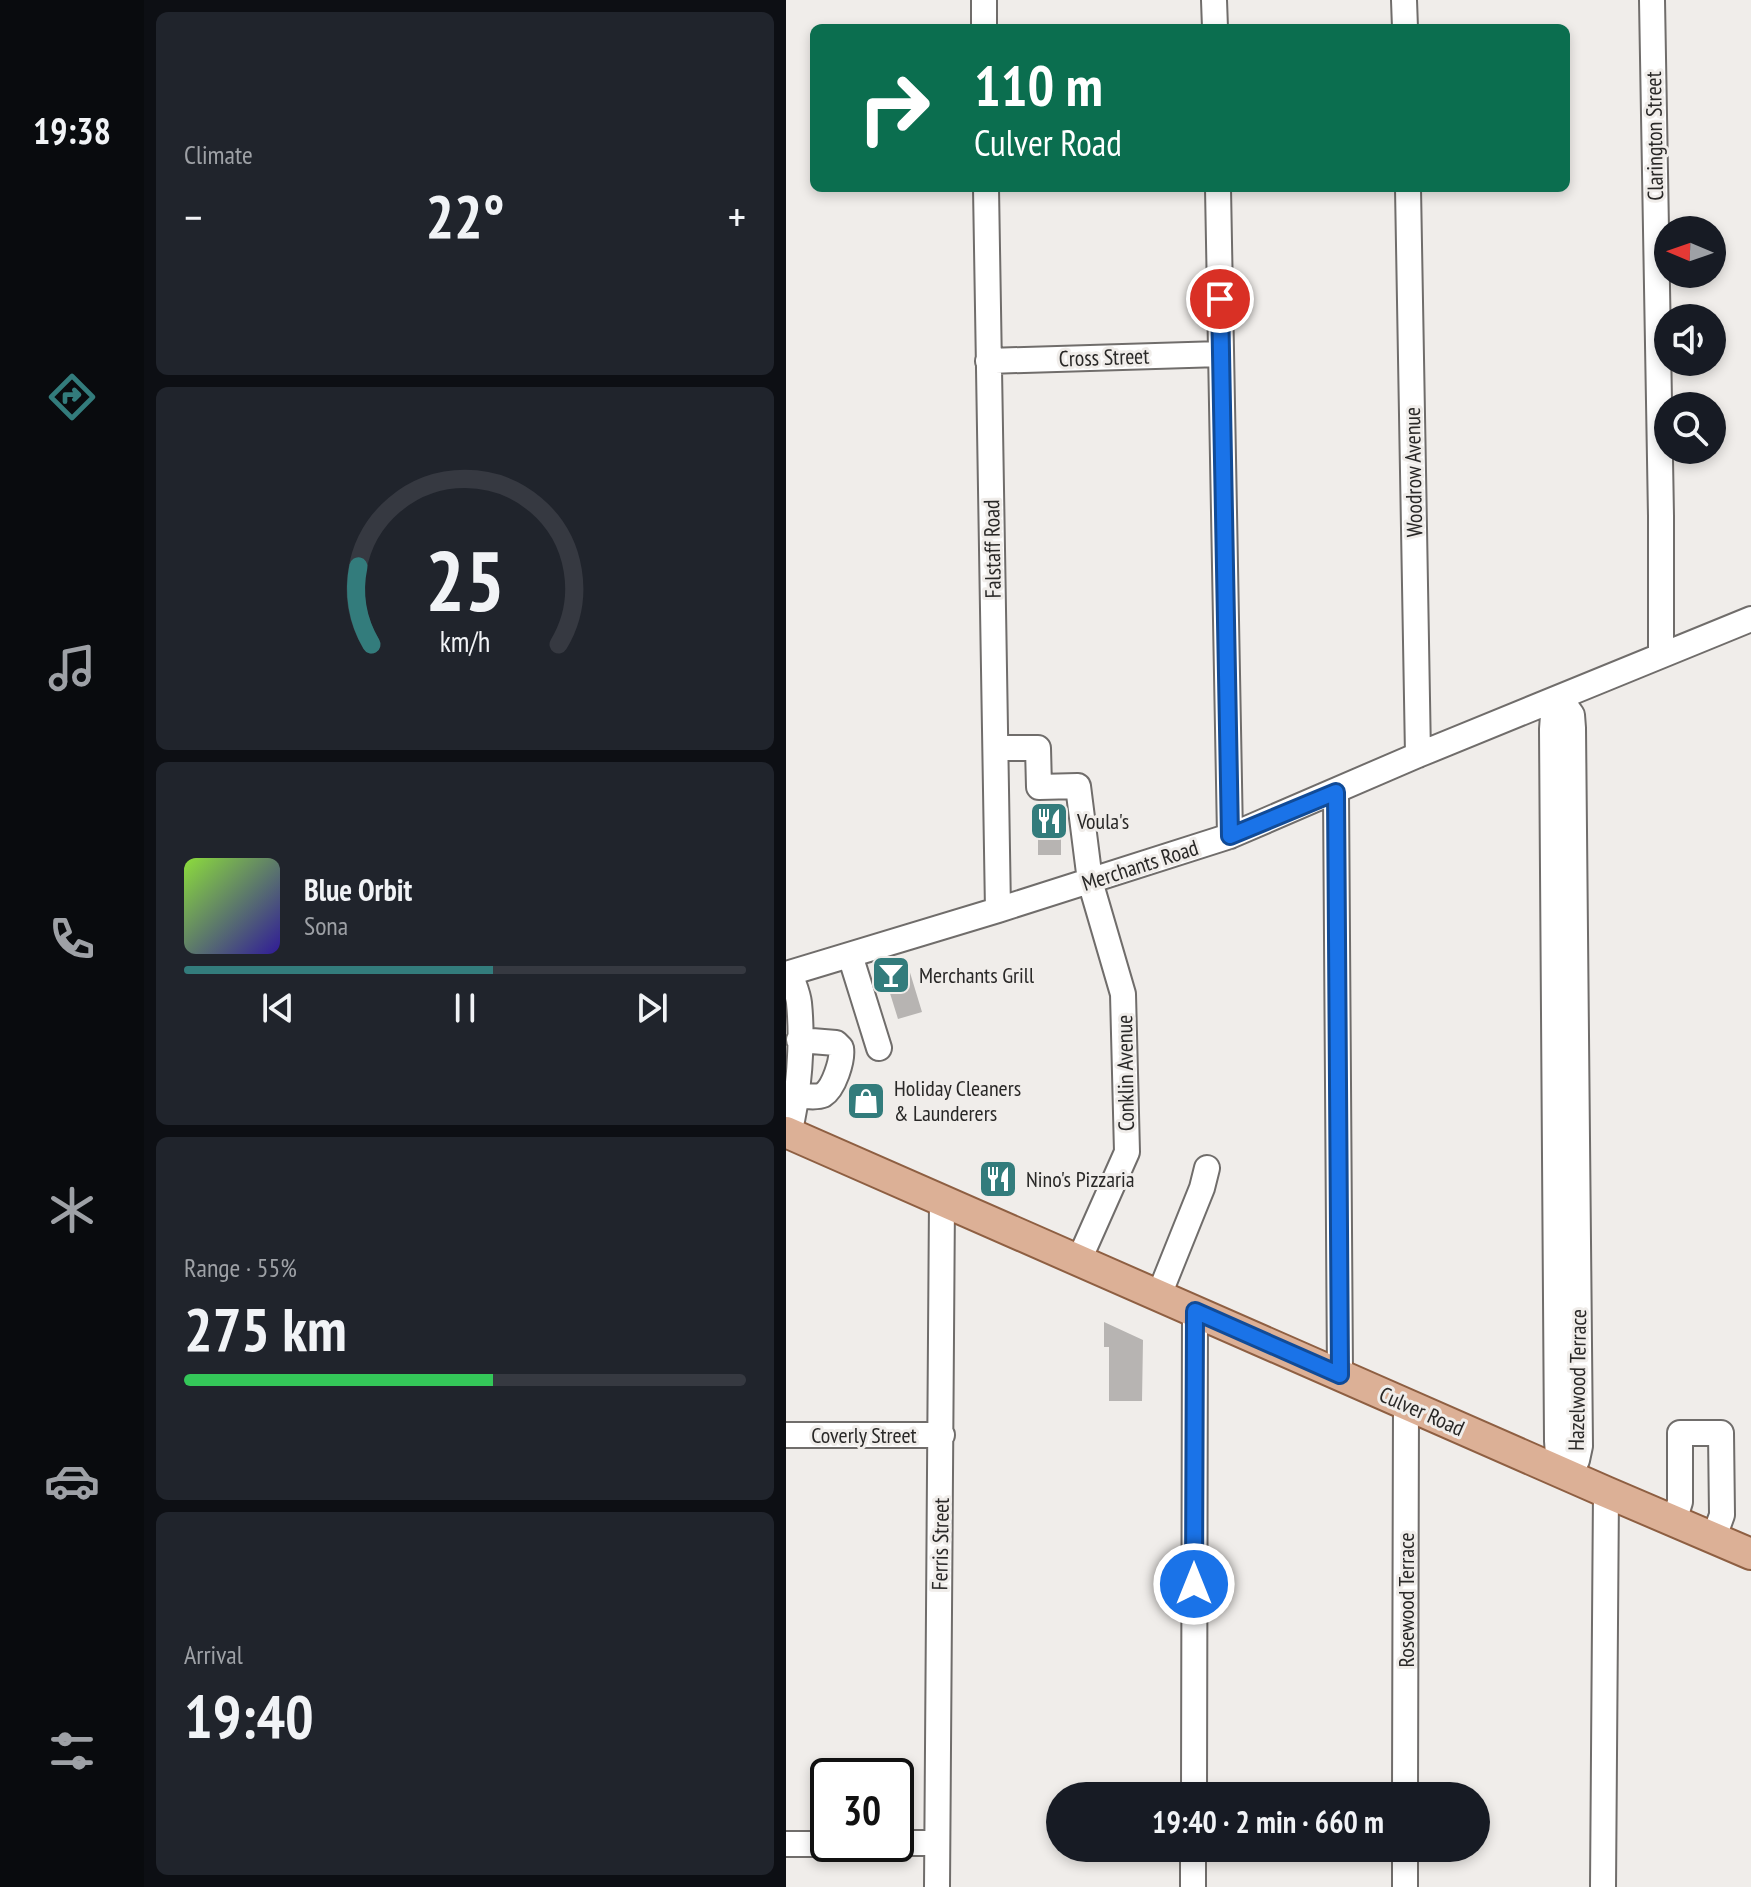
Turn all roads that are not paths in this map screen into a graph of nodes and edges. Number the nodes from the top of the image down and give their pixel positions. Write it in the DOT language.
graph roads {
  1 [pos="984,0"];
  2 [pos="1214,0"];
  3 [pos="1404,0"];
  4 [pos="1652,0"];
  5 [pos="984,24"];
  6 [pos="1215,24"];
  7 [pos="1405,24"];
  8 [pos="986,192"];
  9 [pos="1218,192"];
  10 [pos="1408,192"];
  11 [pos="1221,354"];
  12 [pos="988,361"];
  13 [pos="1751,619"];
  14 [pos="1661,655"];
  15 [pos="1560,698"];
  16 [pos="996,748"];
  17 [pos="1418,755"];
  18 [pos="1336,792"];
  19 [pos="1230,836"];
  20 [pos="1090,881"];
  21 [pos="998,910"];
  22 [pos="850,955"];
  23 [pos="788,974"];
  24 [pos="799,1040"];
  25 [pos="879,1048"];
  26 [pos="797,1095"];
  27 [pos="787,1133"];
  28 [pos="1207,1168"];
  29 [pos="942,1200"];
  30 [pos="1079,1260"];
  31 [pos="1159,1295"];
  32 [pos="1195,1311"];
  33 [pos="1340,1375"];
  34 [pos="1406,1404"];
  35 [pos="786,1435"];
  36 [pos="942,1435"];
  37 [pos="1567,1475"];
  38 [pos="1606,1492"];
  39 [pos="1674,1521"];
  40 [pos="1714,1537"];
  41 [pos="1751,1554"];
  42 [pos="1194,1782"];
  43 [pos="1405,1782"];
  44 [pos="914,1843"];
  45 [pos="937,1843"];
  46 [pos="786,1844"];
  47 [pos="810,1844"];
  48 [pos="1193,1862"];
  49 [pos="1405,1862"];
  50 [pos="937,1887"];
  51 [pos="1193,1887"];
  52 [pos="1405,1887"];
  53 [pos="1603,1887"];
  1 -- 5 [label="street"];
  2 -- 6 [label="street"];
  3 -- 7 [label="street"];
  4 -- 14 [label="street, Clarington Street"];
  8 -- 12 [label="street, Falstaff Road"];
  9 -- 11 [label="street"];
  10 -- 17 [label="street, Woodrow Avenue"];
  11 -- 12 [label="street, Cross Street"];
  11 -- 19 [label="street"];
  12 -- 16 [label="street, Falstaff Road"];
  13 -- 14 [label="street, Merchants Road"];
  14 -- 15 [label="street, Merchants Road"];
  15 -- 17 [label="street, Merchants Road"];
  15 -- 37 [label="street, Hazelwood Terrace"];
  16 -- 20 [label="street, Conklin Avenue"];
  16 -- 21 [label="street, Falstaff Road"];
  17 -- 18 [label="street, Merchants Road"];
  18 -- 19 [label="street, Merchants Road"];
  18 -- 33 [label="street"];
  19 -- 20 [label="street, Merchants Road"];
  20 -- 21 [label="street, Merchants Road"];
  20 -- 30 [label="street, Conklin Avenue"];
  21 -- 22 [label="street, Merchants Road"];
  22 -- 23 [label="street, Merchants Road"];
  22 -- 25 [label="street"];
  23 -- 24 [label="street"];
  24 -- 26 [label="street"];
  24 -- 26 [label="street"];
  26 -- 27 [label="street"];
  27 -- 29 [label="main road, Culver Road"];
  28 -- 31 [label="street"];
  29 -- 30 [label="main road, Culver Road"];
  29 -- 36 [label="street, Ferris Street"];
  30 -- 31 [label="main road, Culver Road"];
  31 -- 32 [label="main road, Culver Road"];
  32 -- 33 [label="main road, Culver Road"];
  32 -- 42 [label="street"];
  33 -- 34 [label="main road, Culver Road"];
  34 -- 37 [label="main road, Culver Road"];
  34 -- 43 [label="street, Rosewood Terrace"];
  35 -- 36 [label="street, Coverly Street"];
  36 -- 45 [label="street, Ferris Street"];
  37 -- 38 [label="main road, Culver Road"];
  38 -- 39 [label="main road, Culver Road"];
  38 -- 53 [label="street"];
  39 -- 40 [label="main road, Culver Road"];
  39 -- 40 [label="street"];
  40 -- 41 [label="main road, Culver Road"];
  44 -- 45 [label="street"];
  45 -- 50 [label="street, Ferris Street"];
  46 -- 47 [label="street"];
  48 -- 51 [label="street"];
  49 -- 52 [label="street"];
}
